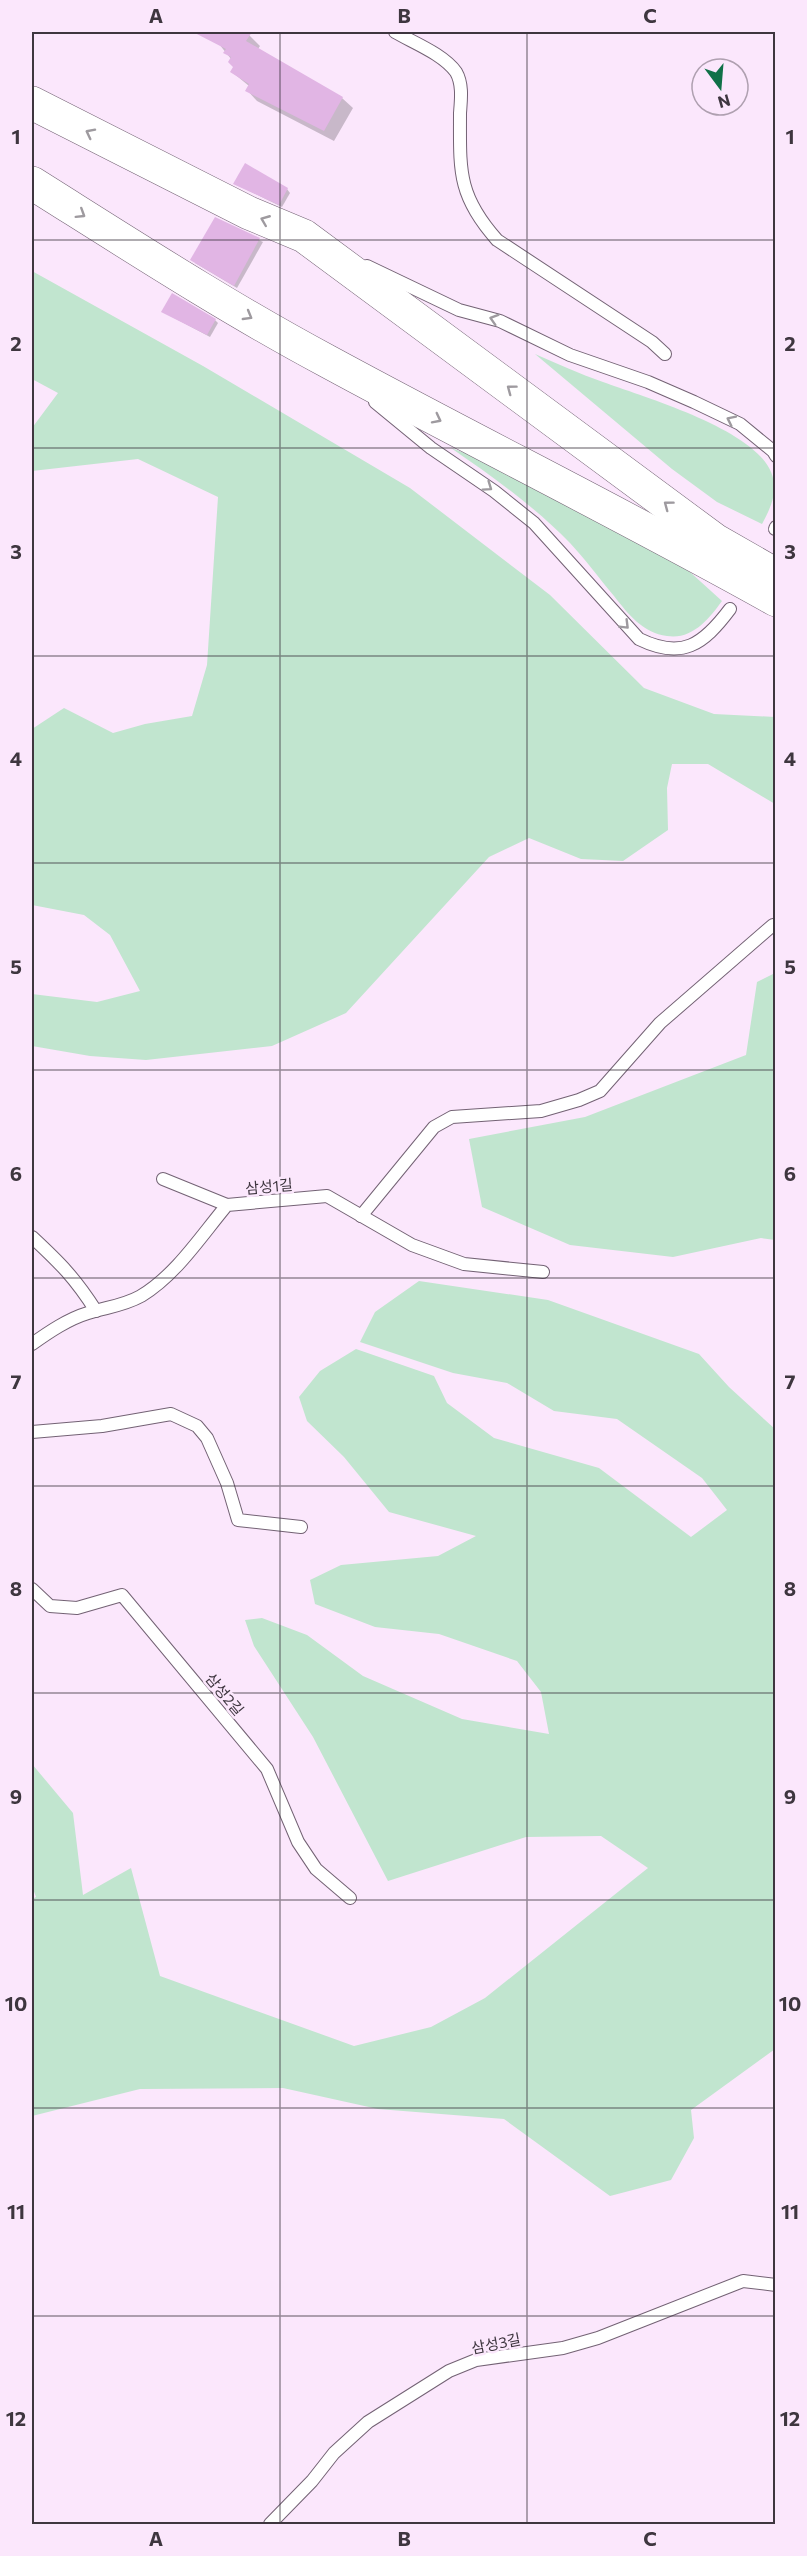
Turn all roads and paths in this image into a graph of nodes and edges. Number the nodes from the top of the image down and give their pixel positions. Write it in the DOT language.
graph roads {
  1 [pos="395,32"];
  2 [pos="32,103"];
  3 [pos="32,183"];
  4 [pos="304,236"];
  5 [pos="665,354"];
  6 [pos="326,361"];
  7 [pos="776,456"];
  8 [pos="648,528"];
  9 [pos="715,540"];
  10 [pos="776,559"];
  11 [pos="776,574"];
  12 [pos="776,600"];
  13 [pos="730,609"];
  14 [pos="776,626"];
  15 [pos="776,926"];
  16 [pos="163,1179"];
  17 [pos="227,1205"];
  18 [pos="361,1216"];
  19 [pos="32,1237"];
  20 [pos="543,1272"];
  21 [pos="96,1311"];
  22 [pos="32,1344"];
  23 [pos="32,1432"];
  24 [pos="302,1527"];
  25 [pos="32,1589"];
  26 [pos="350,1898"];
  27 [pos="776,2285"];
  28 [pos="270,2524"];
  1 -- 5 [label="lane"];
  4 -- 2 [label="highway, one-way"];
  3 -- 6 [label="highway, one-way"];
  7 -- 4 [label="lane, one-way"];
  9 -- 4 [label="highway, one-way"];
  6 -- 8 [label="highway, one-way"];
  6 -- 13 [label="lane, one-way"];
  8 -- 12 [label="highway"];
  8 -- 14 [label="highway"];
  9 -- 10 [label="highway"];
  9 -- 11 [label="highway"];
  15 -- 18 [label="lane"];
  16 -- 17 [label="lane"];
  17 -- 18 [label="lane, 삼성1길"];
  17 -- 21 [label="lane, 삼성1길"];
  18 -- 20 [label="lane, 삼성1길"];
  19 -- 21 [label="lane"];
  21 -- 22 [label="lane, 삼성1길"];
  23 -- 24 [label="lane"];
  25 -- 26 [label="lane, 삼성2길"];
  27 -- 28 [label="lane, 삼성3길"];
}
